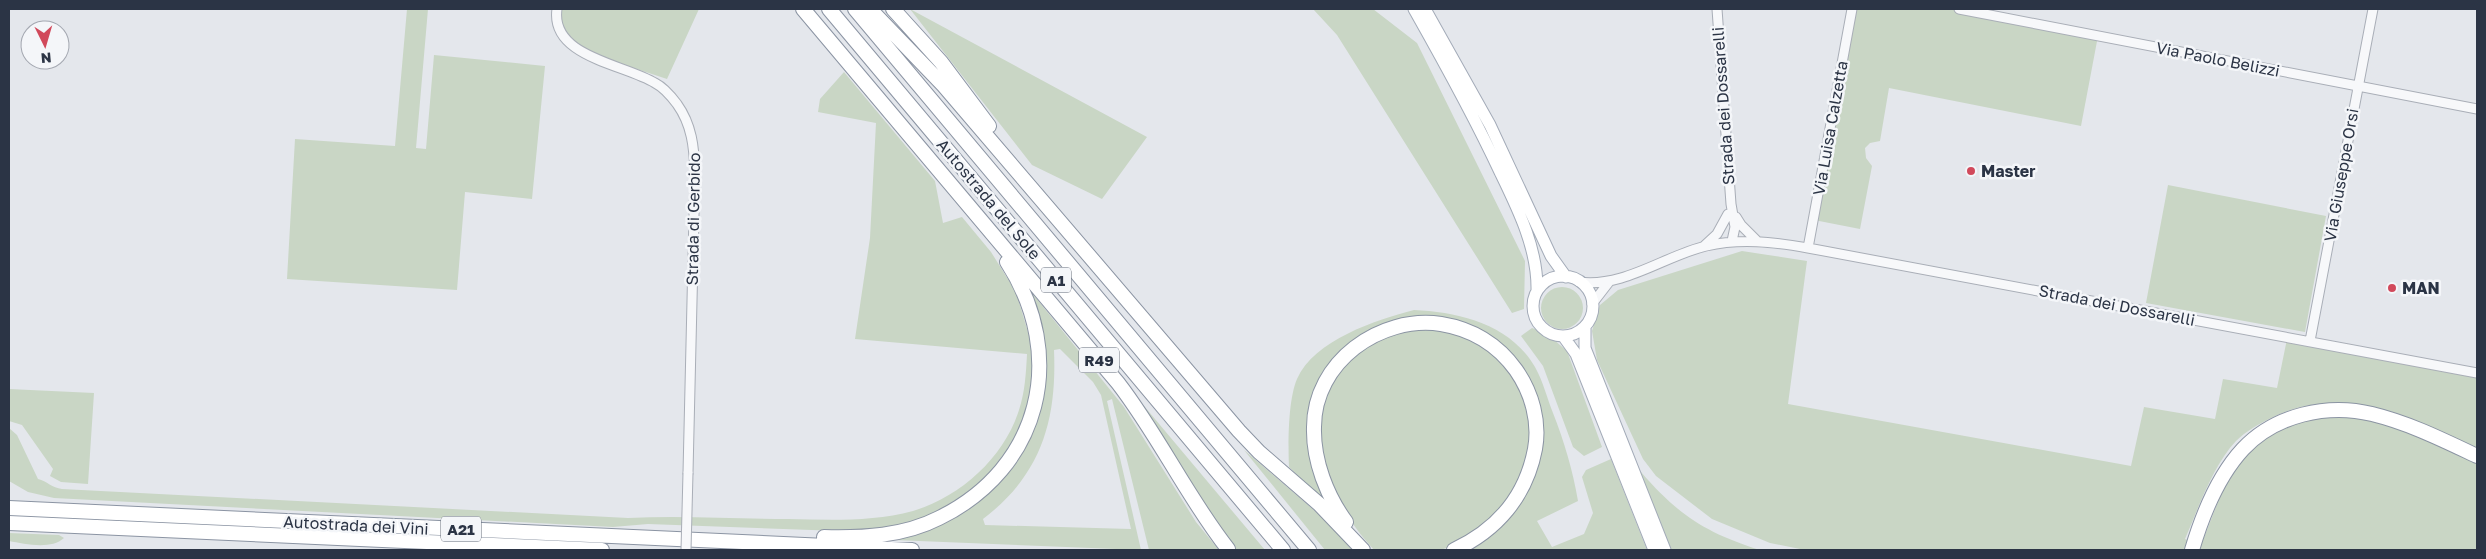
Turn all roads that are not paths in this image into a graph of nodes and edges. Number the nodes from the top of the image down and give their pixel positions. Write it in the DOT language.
graph roads {
  1 [pos="557,9"];
  2 [pos="803,9"];
  3 [pos="829,9"];
  4 [pos="855,9"];
  5 [pos="870,9"];
  6 [pos="893,9"];
  7 [pos="1414,9"];
  8 [pos="1425,9"];
  9 [pos="1717,9"];
  10 [pos="1852,9"];
  11 [pos="1959,9"];
  12 [pos="2373,9"];
  13 [pos="2357,86"];
  14 [pos="2477,109"];
  15 [pos="950,185"];
  16 [pos="1731,213"];
  17 [pos="1757,240"];
  18 [pos="1732,241"];
  19 [pos="1704,246"];
  20 [pos="1082,247"];
  21 [pos="1808,248"];
  22 [pos="1566,277"];
  23 [pos="1579,282"];
  24 [pos="1609,282"];
  25 [pos="1537,291"];
  26 [pos="1592,304"];
  27 [pos="1584,327"];
  28 [pos="1563,336"];
  29 [pos="2310,342"];
  30 [pos="2477,373"];
  31 [pos="2477,456"];
  32 [pos="9,508"];
  33 [pos="9,523"];
  34 [pos="725,542"];
  35 [pos="2193,546"];
  36 [pos="1228,549"];
  37 [pos="602,550"];
  38 [pos="686,550"];
  39 [pos="912,550"];
  40 [pos="1283,550"];
  41 [pos="1309,550"];
  42 [pos="1363,550"];
  43 [pos="1368,550"];
  44 [pos="1454,550"];
  45 [pos="1654,550"];
  46 [pos="1665,550"];
  1 -- 38 [label="street, Strada di Gerbido, bridge"];
  2 -- 15 [label="highway, R49"];
  3 -- 40 [label="highway, Autostrada del Sole / A1"];
  4 -- 41 [label="highway, Autostrada del Sole / A1"];
  5 -- 20 [label="highway"];
  6 -- 20 [label="highway"];
  7 -- 25 [label="main road"];
  8 -- 22 [label="main road"];
  9 -- 16 [label="street, Strada dei Dossarelli"];
  10 -- 21 [label="street, Via Luisa Calzetta"];
  11 -- 13 [label="street, Via Paolo Belizzi"];
  12 -- 13 [label="street, Via Giuseppe Orsi"];
  13 -- 14 [label="street, Via Paolo Belizzi"];
  13 -- 29 [label="street, Via Giuseppe Orsi"];
  15 -- 34 [label="highway"];
  15 -- 36 [label="highway, R49"];
  16 -- 17 [label="street, Strada dei Dossarelli"];
  16 -- 18 [label="street, Strada dei Dossarelli"];
  16 -- 19 [label="street, Strada dei Dossarelli"];
  17 -- 18 [label="street, Strada dei Dossarelli"];
  17 -- 21 [label="street, Strada dei Dossarelli"];
  18 -- 19 [label="street, Strada dei Dossarelli"];
  19 -- 24 [label="street, Strada dei Dossarelli"];
  20 -- 42 [label="highway"];
  21 -- 29 [label="street, Strada dei Dossarelli"];
  22 -- 23 [label="main road"];
  22 -- 25 [label="main road"];
  23 -- 24 [label="street"];
  23 -- 26 [label="main road"];
  24 -- 26 [label="street"];
  25 -- 28 [label="main road"];
  26 -- 27 [label="main road"];
  27 -- 28 [label="main road"];
  27 -- 46 [label="main road"];
  28 -- 45 [label="main road"];
  29 -- 30 [label="street, Strada dei Dossarelli"];
  31 -- 35 [label="highway"];
  32 -- 34 [label="highway, Autostrada dei Vini / A21"];
  33 -- 37 [label="highway, Autostrada dei Vini / A21"];
  34 -- 39 [label="highway, Autostrada dei Vini / A21"];
  43 -- 44 [label="highway"];
}
